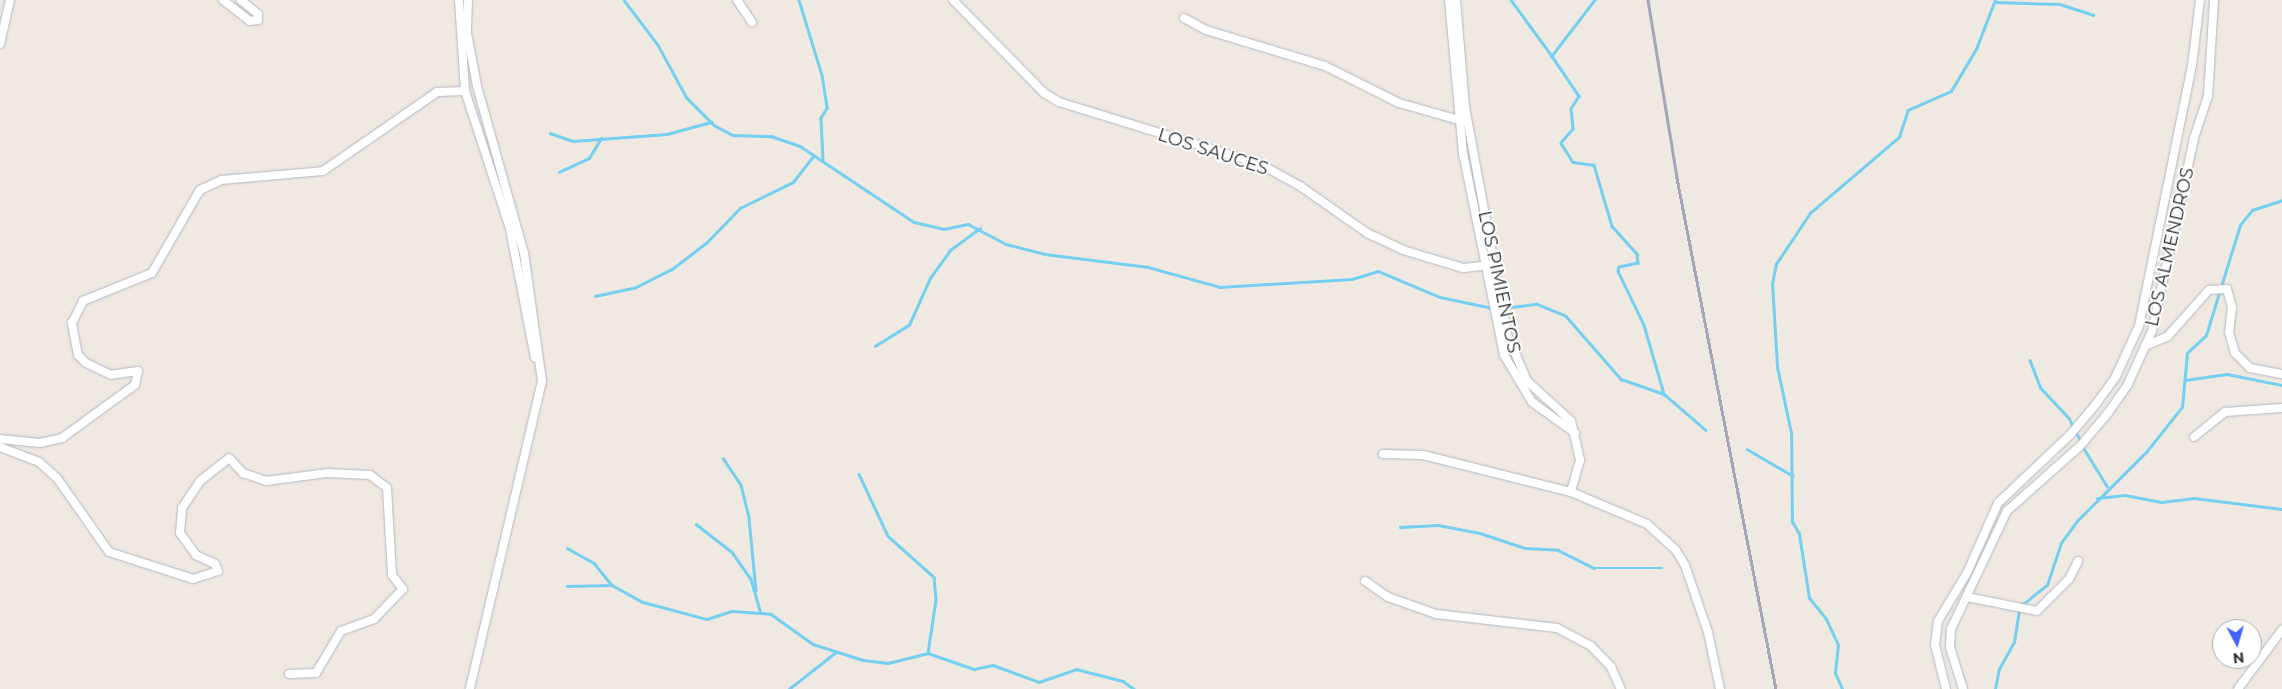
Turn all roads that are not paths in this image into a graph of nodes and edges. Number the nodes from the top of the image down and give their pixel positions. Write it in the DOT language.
graph roads {
  1 [pos="10,0"];
  2 [pos="223,0"];
  3 [pos="241,0"];
  4 [pos="459,0"];
  5 [pos="468,0"];
  6 [pos="736,0"];
  7 [pos="953,0"];
  8 [pos="1449,0"];
  9 [pos="1456,0"];
  10 [pos="2200,0"];
  11 [pos="2214,0"];
  12 [pos="1184,18"];
  13 [pos="752,22"];
  14 [pos="0,44"];
  15 [pos="466,91"];
  16 [pos="1459,120"];
  17 [pos="1494,265"];
  18 [pos="1484,267"];
  19 [pos="2145,346"];
  20 [pos="535,358"];
  21 [pos="2282,374"];
  22 [pos="2282,408"];
  23 [pos="1575,434"];
  24 [pos="2194,436"];
  25 [pos="0,439"];
  26 [pos="0,447"];
  27 [pos="1383,454"];
  28 [pos="1571,492"];
  29 [pos="2078,561"];
  30 [pos="1365,581"];
  31 [pos="1967,597"];
  32 [pos="1943,609"];
  33 [pos="1960,612"];
  34 [pos="2282,630"];
  35 [pos="289,674"];
  36 [pos="470,689"];
  37 [pos="1621,689"];
  38 [pos="1720,689"];
  39 [pos="1946,689"];
  40 [pos="1963,689"];
  41 [pos="2238,689"];
  1 -- 14 [label="street"];
  2 -- 3 [label="street"];
  4 -- 15 [label="street"];
  5 -- 36 [label="street"];
  6 -- 13 [label="street"];
  7 -- 18 [label="street, LOS SAUCES"];
  8 -- 16 [label="street, LOS PIMIENTOS"];
  9 -- 17 [label="street, LOS PIMIENTOS"];
  10 -- 32 [label="street, LOS ALMENDROS"];
  11 -- 19 [label="street, LOS ALMENDROS"];
  12 -- 16 [label="street"];
  15 -- 20 [label="street"];
  15 -- 25 [label="street"];
  16 -- 18 [label="street, LOS PIMIENTOS"];
  17 -- 18 [label="street, LOS SAUCES"];
  17 -- 23 [label="street, LOS PIMIENTOS"];
  18 -- 23 [label="street, LOS PIMIENTOS"];
  19 -- 21 [label="street"];
  19 -- 31 [label="street, LOS ALMENDROS"];
  22 -- 24 [label="street"];
  23 -- 28 [label="street"];
  26 -- 35 [label="street"];
  27 -- 28 [label="street"];
  28 -- 38 [label="street"];
  29 -- 31 [label="street"];
  30 -- 37 [label="street"];
  31 -- 33 [label="street, LOS ALMENDROS"];
  32 -- 33 [label="street"];
  32 -- 39 [label="street, LOS ALMENDROS"];
  33 -- 40 [label="street, LOS ALMENDROS"];
  34 -- 41 [label="street"];
}
